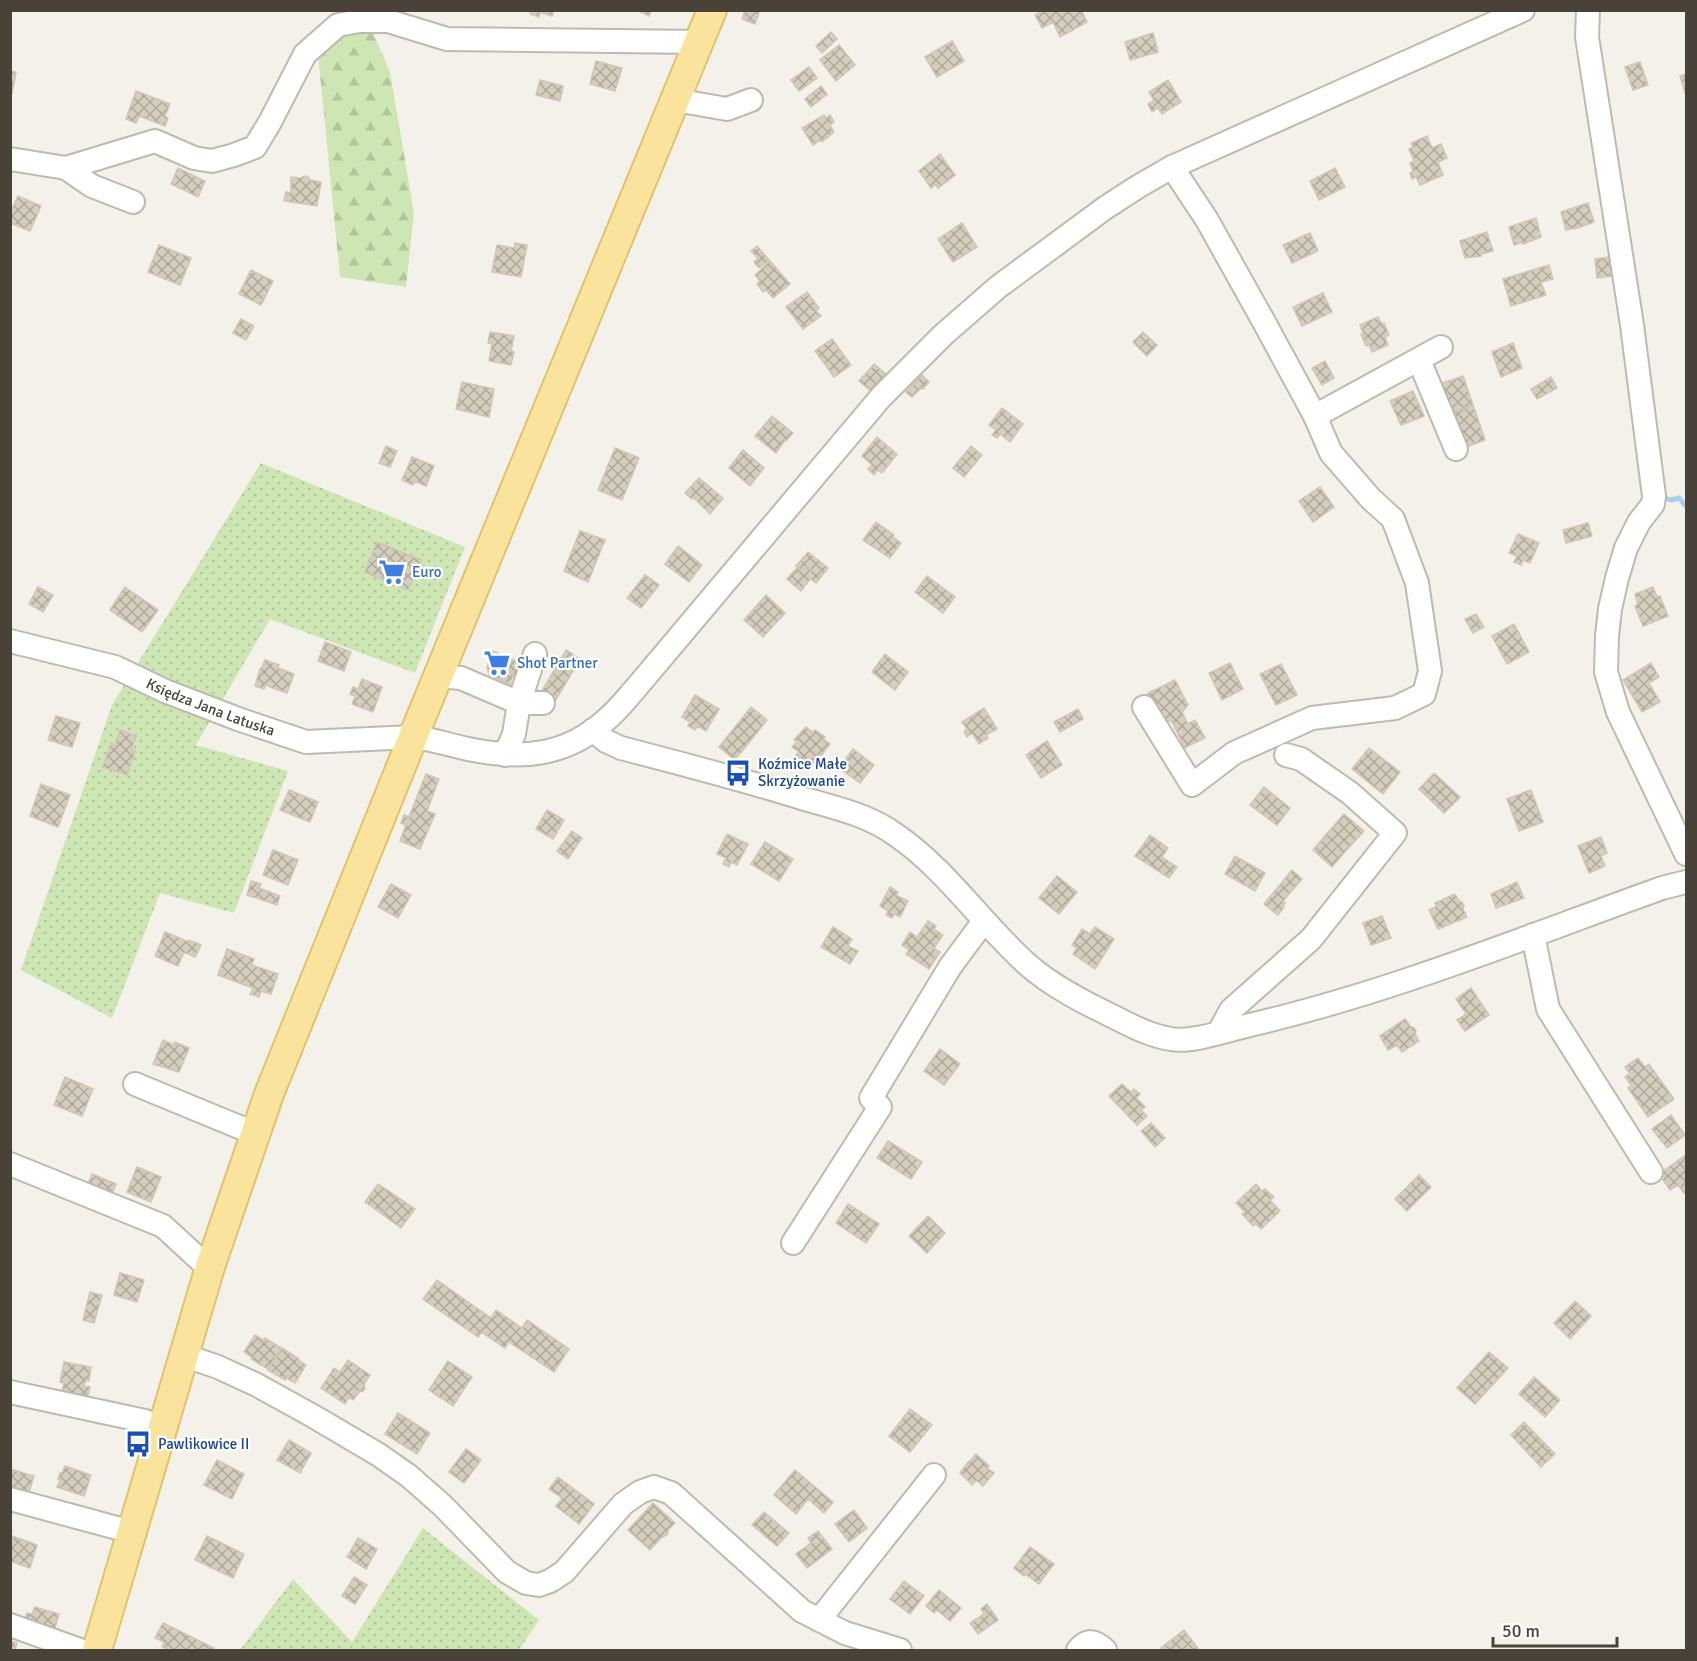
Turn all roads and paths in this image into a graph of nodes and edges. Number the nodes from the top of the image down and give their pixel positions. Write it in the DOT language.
graph roads {
  1 [pos="712,10"];
  2 [pos="1523,10"];
  3 [pos="1588,10"];
  4 [pos="699,42"];
  5 [pos="675,100"];
  6 [pos="752,100"];
  7 [pos="10,159"];
  8 [pos="1172,167"];
  9 [pos="66,168"];
  10 [pos="133,202"];
  11 [pos="1442,347"];
  12 [pos="1419,360"];
  13 [pos="1315,416"];
  14 [pos="1456,449"];
  15 [pos="10,641"];
  16 [pos="535,654"];
  17 [pos="438,676"];
  18 [pos="519,703"];
  19 [pos="543,703"];
  20 [pos="1144,707"];
  21 [pos="593,730"];
  22 [pos="413,737"];
  23 [pos="505,755"];
  24 [pos="1286,755"];
  25 [pos="1686,854"];
  26 [pos="1686,882"];
  27 [pos="984,921"];
  28 [pos="1533,935"];
  29 [pos="1219,1032"];
  30 [pos="135,1084"];
  31 [pos="256,1131"];
  32 [pos="10,1164"];
  33 [pos="1651,1172"];
  34 [pos="793,1243"];
  35 [pos="210,1267"];
  36 [pos="183,1355"];
  37 [pos="10,1392"];
  38 [pos="162,1430"];
  39 [pos="934,1475"];
  40 [pos="10,1499"];
  41 [pos="132,1532"];
  42 [pos="819,1620"];
  43 [pos="10,1625"];
  44 [pos="80,1650"];
  45 [pos="97,1650"];
  46 [pos="900,1650"];
  47 [pos="1078,1650"];
  48 [pos="1105,1650"];
  1 -- 4 [label="main road"];
  2 -- 8 [label="street, Księdza Jana Latuska"];
  3 -- 25 [label="street"];
  4 -- 5 [label="main road"];
  4 -- 9 [label="street"];
  5 -- 6 [label="street"];
  5 -- 17 [label="main road"];
  7 -- 9 [label="street"];
  8 -- 13 [label="street"];
  8 -- 21 [label="street, Księdza Jana Latuska"];
  9 -- 10 [label="street"];
  11 -- 12 [label="street"];
  12 -- 13 [label="street"];
  12 -- 14 [label="street"];
  13 -- 20 [label="street"];
  15 -- 22 [label="street, Księdza Jana Latuska"];
  16 -- 18 [label="street"];
  17 -- 18 [label="street"];
  17 -- 22 [label="main road"];
  18 -- 19 [label="street"];
  18 -- 23 [label="street"];
  21 -- 23 [label="street, Księdza Jana Latuska"];
  21 -- 27 [label="street"];
  22 -- 23 [label="street, Księdza Jana Latuska"];
  22 -- 31 [label="main road"];
  24 -- 29 [label="street"];
  26 -- 28 [label="street"];
  27 -- 29 [label="street"];
  27 -- 34 [label="street"];
  28 -- 29 [label="street"];
  28 -- 33 [label="street"];
  30 -- 31 [label="street"];
  31 -- 35 [label="main road"];
  32 -- 35 [label="street"];
  35 -- 36 [label="main road"];
  36 -- 38 [label="main road"];
  36 -- 42 [label="street"];
  37 -- 38 [label="street"];
  38 -- 41 [label="main road"];
  39 -- 42 [label="street"];
  40 -- 41 [label="street"];
  41 -- 45 [label="main road"];
  42 -- 46 [label="street"];
  43 -- 44 [label="street"];
  47 -- 48 [label="street"];
}
